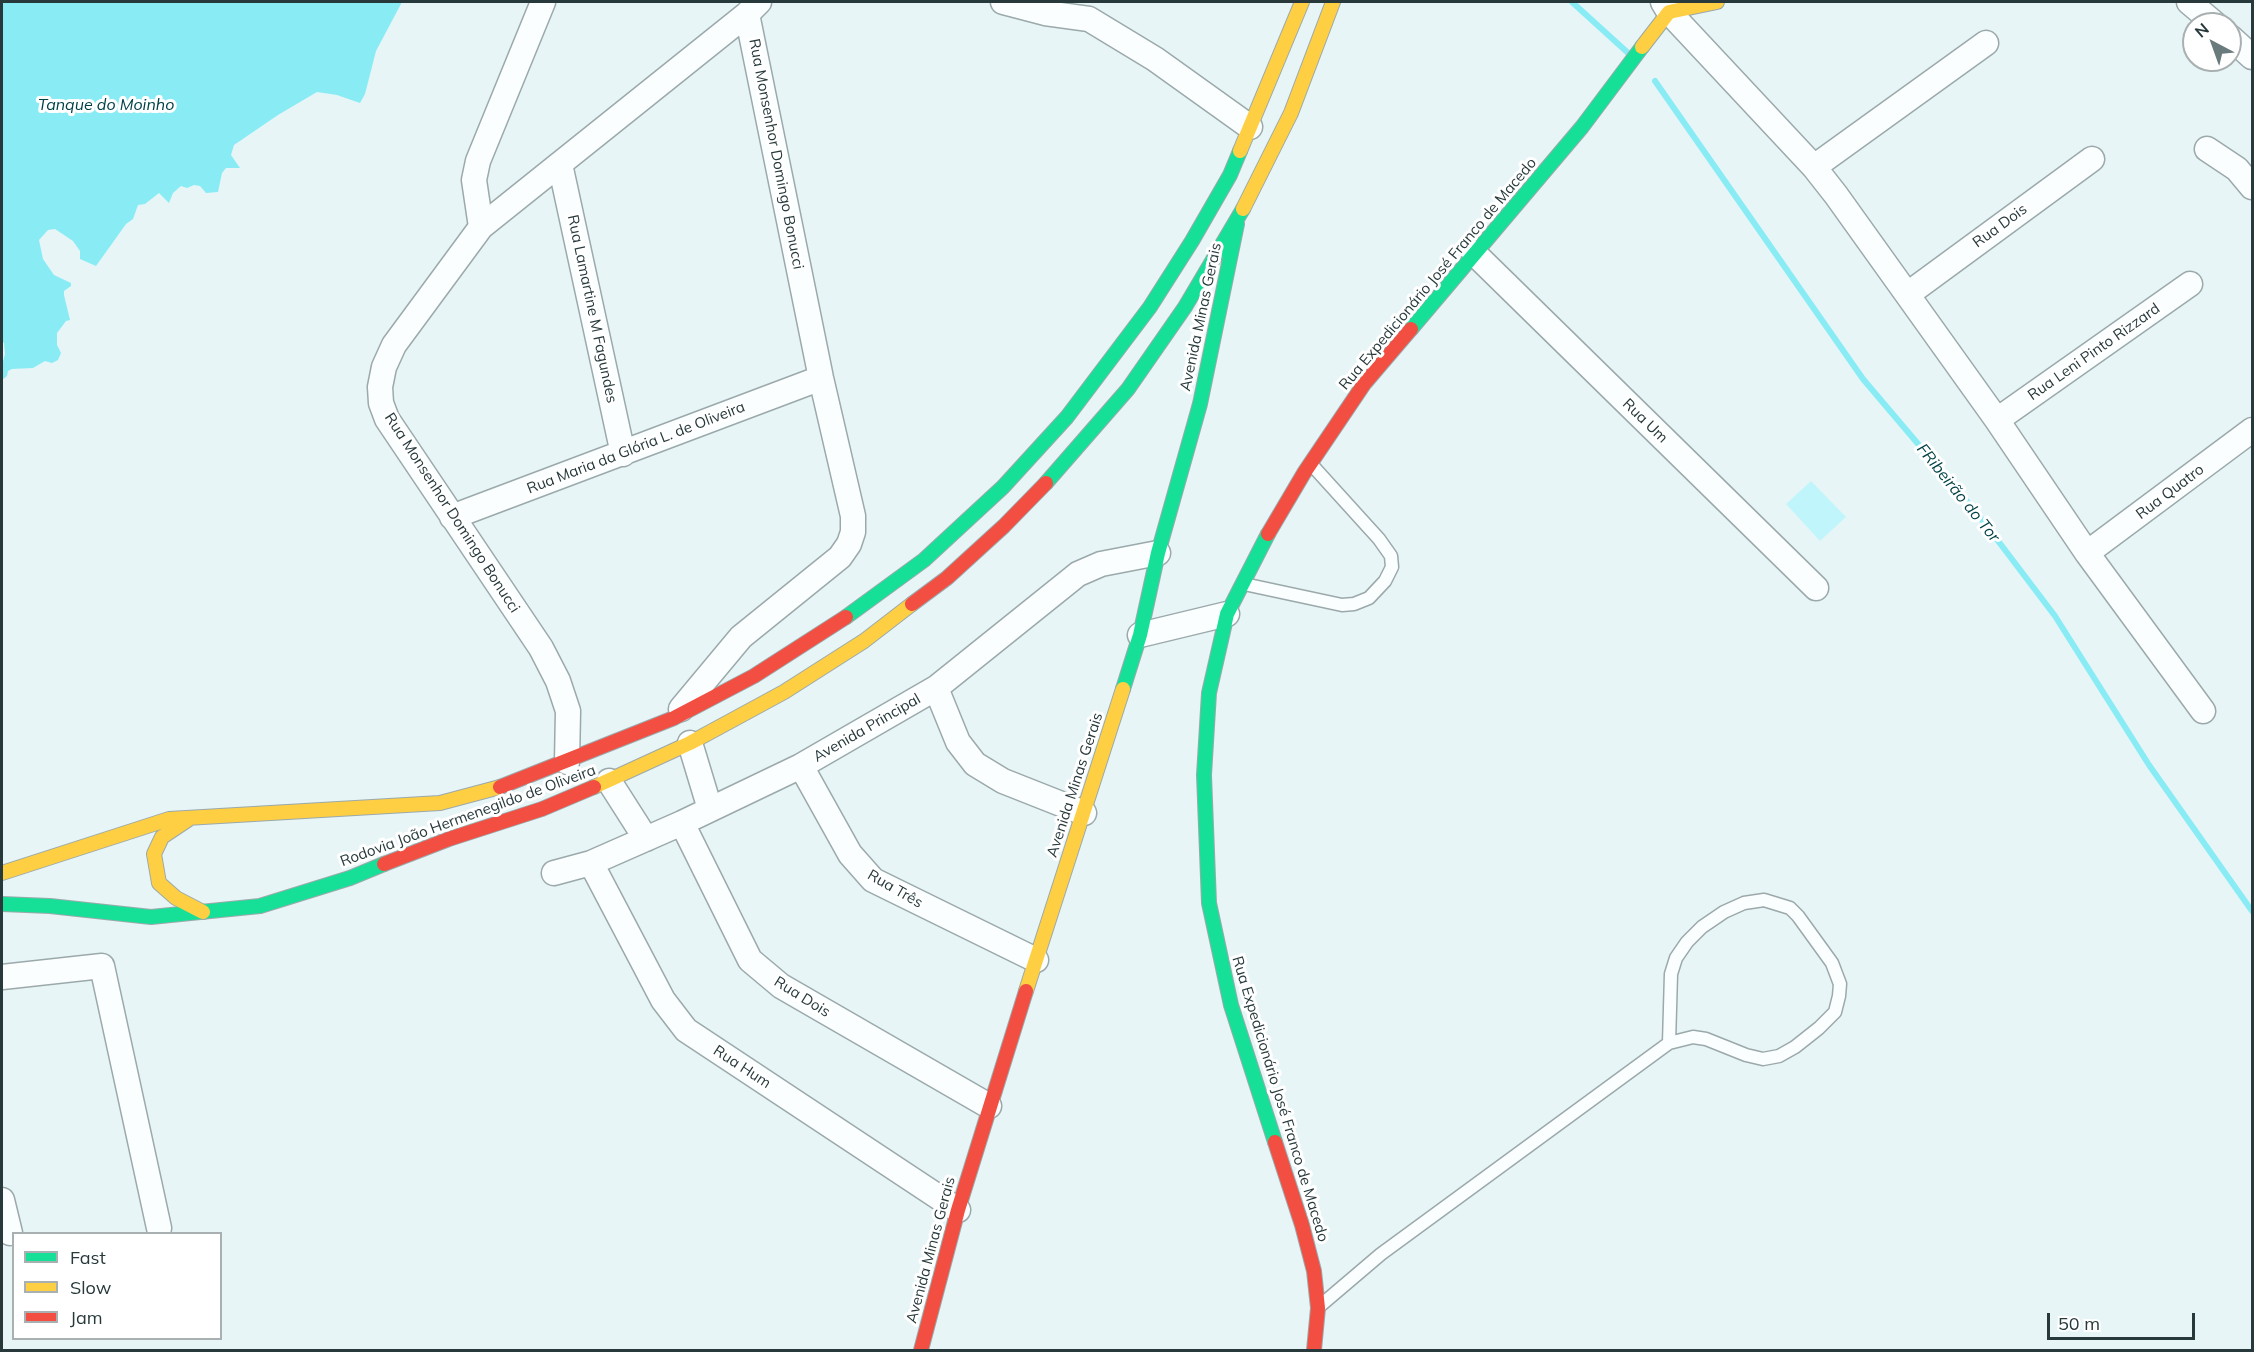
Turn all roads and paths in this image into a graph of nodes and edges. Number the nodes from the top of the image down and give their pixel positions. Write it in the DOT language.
graph roads {
  1 [pos="543,2"];
  2 [pos="1003,2"];
  3 [pos="1302,2"];
  4 [pos="1333,2"];
  5 [pos="1717,2"];
  6 [pos="2189,2"];
  7 [pos="1666,7"];
  8 [pos="753,8"];
  9 [pos="1089,10"];
  10 [pos="2201,12"];
  11 [pos="1986,43"];
  12 [pos="1250,127"];
  13 [pos="2207,149"];
  14 [pos="2092,159"];
  15 [pos="560,164"];
  16 [pos="1814,167"];
  17 [pos="2253,187"];
  18 [pos="1237,222"];
  19 [pos="481,227"];
  20 [pos="1474,253"];
  21 [pos="2190,284"];
  22 [pos="1908,294"];
  23 [pos="821,378"];
  24 [pos="1997,420"];
  25 [pos="2253,430"];
  26 [pos="623,454"];
  27 [pos="1310,464"];
  28 [pos="452,517"];
  29 [pos="2087,553"];
  30 [pos="1158,554"];
  31 [pos="1242,584"];
  32 [pos="1816,588"];
  33 [pos="1227,614"];
  34 [pos="1140,635"];
  35 [pos="936,688"];
  36 [pos="2203,711"];
  37 [pos="674,718"];
  38 [pos="690,742"];
  39 [pos="567,762"];
  40 [pos="801,766"];
  41 [pos="609,781"];
  42 [pos="710,809"];
  43 [pos="1084,813"];
  44 [pos="190,818"];
  45 [pos="682,823"];
  46 [pos="646,839"];
  47 [pos="591,863"];
  48 [pos="2,873"];
  49 [pos="554,873"];
  50 [pos="2,904"];
  51 [pos="203,912"];
  52 [pos="1036,960"];
  53 [pos="2,977"];
  54 [pos="1669,1044"];
  55 [pos="989,1106"];
  56 [pos="2,1200"];
  57 [pos="958,1210"];
  58 [pos="159,1228"];
  59 [pos="10,1233"];
  60 [pos="1318,1308"];
  61 [pos="921,1350"];
  62 [pos="1314,1350"];
  1 -- 19 [label="street"];
  2 -- 9 [label="street"];
  3 -- 12 [label="main road, Rodovia João Hermenegildo de Oliveira"];
  4 -- 18 [label="main road, Rodovia João Hermenegildo de Oliveira"];
  5 -- 7 [label="main road"];
  6 -- 10 [label="street"];
  7 -- 16 [label="street"];
  7 -- 20 [label="main road, Rua Expedicionário José Franco de Macedo"];
  8 -- 15 [label="street, Rua Monsenhor Domingo Bonucci"];
  8 -- 23 [label="street, Rua Monsenhor Domingo Bonucci"];
  9 -- 12 [label="street"];
  11 -- 16 [label="street"];
  12 -- 37 [label="main road, Rodovia João Hermenegildo de Oliveira"];
  13 -- 17 [label="street"];
  14 -- 22 [label="street, Rua Dois"];
  15 -- 19 [label="street, Rua Monsenhor Domingo Bonucci"];
  15 -- 26 [label="street, Rua Lamartine M Fagundes"];
  16 -- 22 [label="street"];
  18 -- 30 [label="main road, Avenida Minas Gerais"];
  18 -- 38 [label="main road, Rodovia João Hermenegildo de Oliveira"];
  19 -- 28 [label="street, Rua Monsenhor Domingo Bonucci"];
  20 -- 27 [label="main road, Rua Expedicionário José Franco de Macedo"];
  20 -- 32 [label="street, Rua Um"];
  21 -- 24 [label="street, Rua Leni Pinto Rizzard"];
  22 -- 24 [label="street"];
  23 -- 26 [label="street, Rua Maria da Glória L. de Oliveira"];
  23 -- 37 [label="street, Rua Monsenhor Domingo Bonucci"];
  24 -- 29 [label="street"];
  25 -- 29 [label="street, Rua Quatro"];
  26 -- 28 [label="street, Rua Maria da Glória L. de Oliveira"];
  27 -- 31 [label="main road, Rua Expedicionário José Franco de Macedo"];
  27 -- 31 [label="lane"];
  28 -- 39 [label="street, Rua Monsenhor Domingo Bonucci"];
  29 -- 36 [label="street"];
  30 -- 34 [label="main road, Avenida Minas Gerais"];
  30 -- 35 [label="street, Avenida Principal"];
  31 -- 33 [label="main road, Rua Expedicionário José Franco de Macedo"];
  33 -- 34 [label="street"];
  33 -- 60 [label="main road, Rua Expedicionário José Franco de Macedo"];
  34 -- 43 [label="main road, Avenida Minas Gerais"];
  35 -- 40 [label="street, Avenida Principal"];
  35 -- 43 [label="street"];
  37 -- 39 [label="main road, Rodovia João Hermenegildo de Oliveira"];
  38 -- 41 [label="main road, Rodovia João Hermenegildo de Oliveira"];
  38 -- 42 [label="street"];
  39 -- 44 [label="main road, Rodovia João Hermenegildo de Oliveira"];
  40 -- 42 [label="street, Avenida Principal"];
  40 -- 52 [label="street, Rua Três"];
  41 -- 46 [label="street"];
  41 -- 51 [label="main road, Rodovia João Hermenegildo de Oliveira"];
  42 -- 45 [label="street, Avenida Principal"];
  43 -- 52 [label="main road, Avenida Minas Gerais"];
  44 -- 48 [label="main road, Rodovia João Hermenegildo de Oliveira"];
  44 -- 51 [label="main road"];
  45 -- 46 [label="street, Avenida Principal"];
  45 -- 55 [label="street, Rua Dois"];
  46 -- 47 [label="street, Avenida Principal"];
  47 -- 49 [label="street, Avenida Principal"];
  47 -- 57 [label="street, Rua Hum"];
  50 -- 51 [label="main road, Rodovia João Hermenegildo de Oliveira"];
  52 -- 55 [label="main road, Avenida Minas Gerais"];
  53 -- 58 [label="street"];
  54 -- 54 [label="lane"];
  54 -- 60 [label="lane"];
  55 -- 57 [label="main road, Avenida Minas Gerais"];
  56 -- 59 [label="street"];
  57 -- 61 [label="main road, Avenida Minas Gerais"];
  60 -- 62 [label="main road, Rua Expedicionário José Franco de Macedo"];
}
